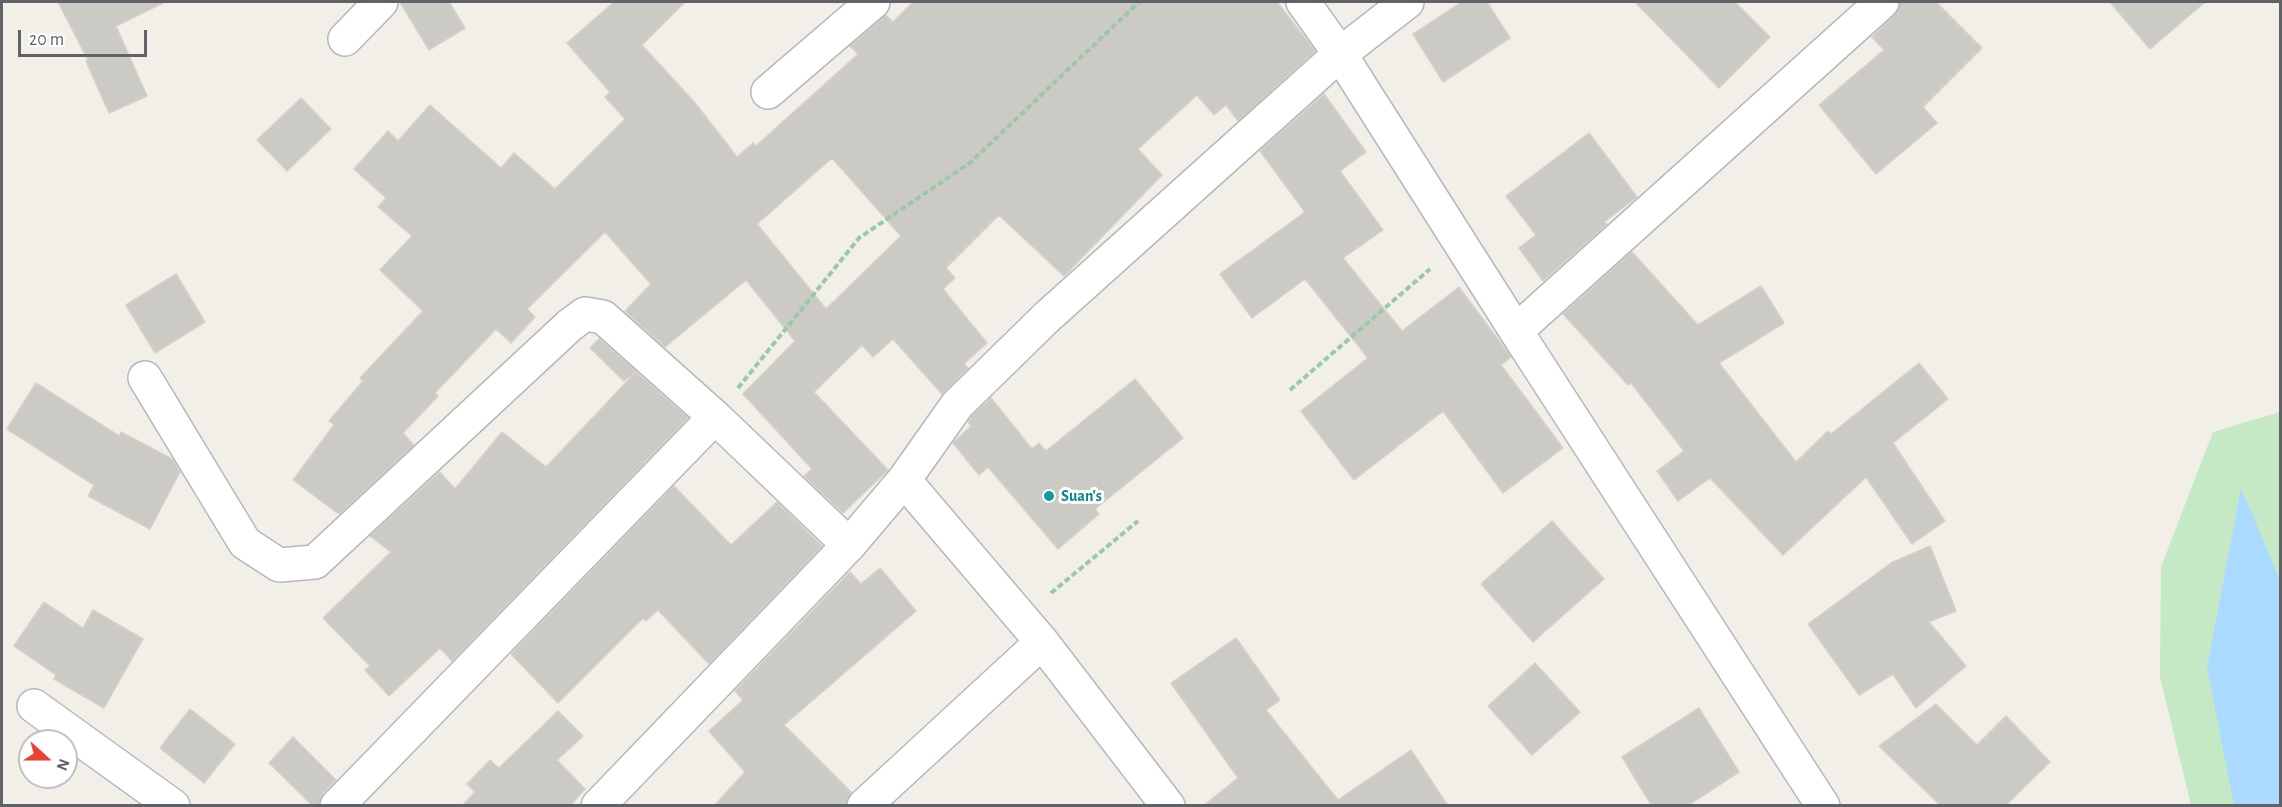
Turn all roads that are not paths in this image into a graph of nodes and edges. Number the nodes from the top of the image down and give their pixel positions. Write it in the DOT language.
graph roads {
  1 [pos="381,2"];
  2 [pos="873,2"];
  3 [pos="1303,2"];
  4 [pos="1407,2"];
  5 [pos="1882,2"];
  6 [pos="345,39"];
  7 [pos="1340,54"];
  8 [pos="768,92"];
  9 [pos="1516,331"];
  10 [pos="145,378"];
  11 [pos="715,417"];
  12 [pos="904,480"];
  13 [pos="849,545"];
  14 [pos="1032,630"];
  15 [pos="34,706"];
  16 [pos="173,806"];
  17 [pos="337,806"];
  18 [pos="598,806"];
  19 [pos="864,806"];
  20 [pos="1168,806"];
  21 [pos="1823,806"];
  1 -- 6 [label="street"];
  2 -- 8 [label="street"];
  3 -- 7 [label="street"];
  4 -- 7 [label="street"];
  5 -- 9 [label="street"];
  7 -- 9 [label="street"];
  7 -- 12 [label="street"];
  9 -- 21 [label="street"];
  10 -- 11 [label="street"];
  11 -- 13 [label="street"];
  11 -- 17 [label="street"];
  12 -- 13 [label="street"];
  12 -- 14 [label="street"];
  13 -- 18 [label="street"];
  14 -- 19 [label="street"];
  14 -- 20 [label="street"];
  15 -- 16 [label="street"];
}
